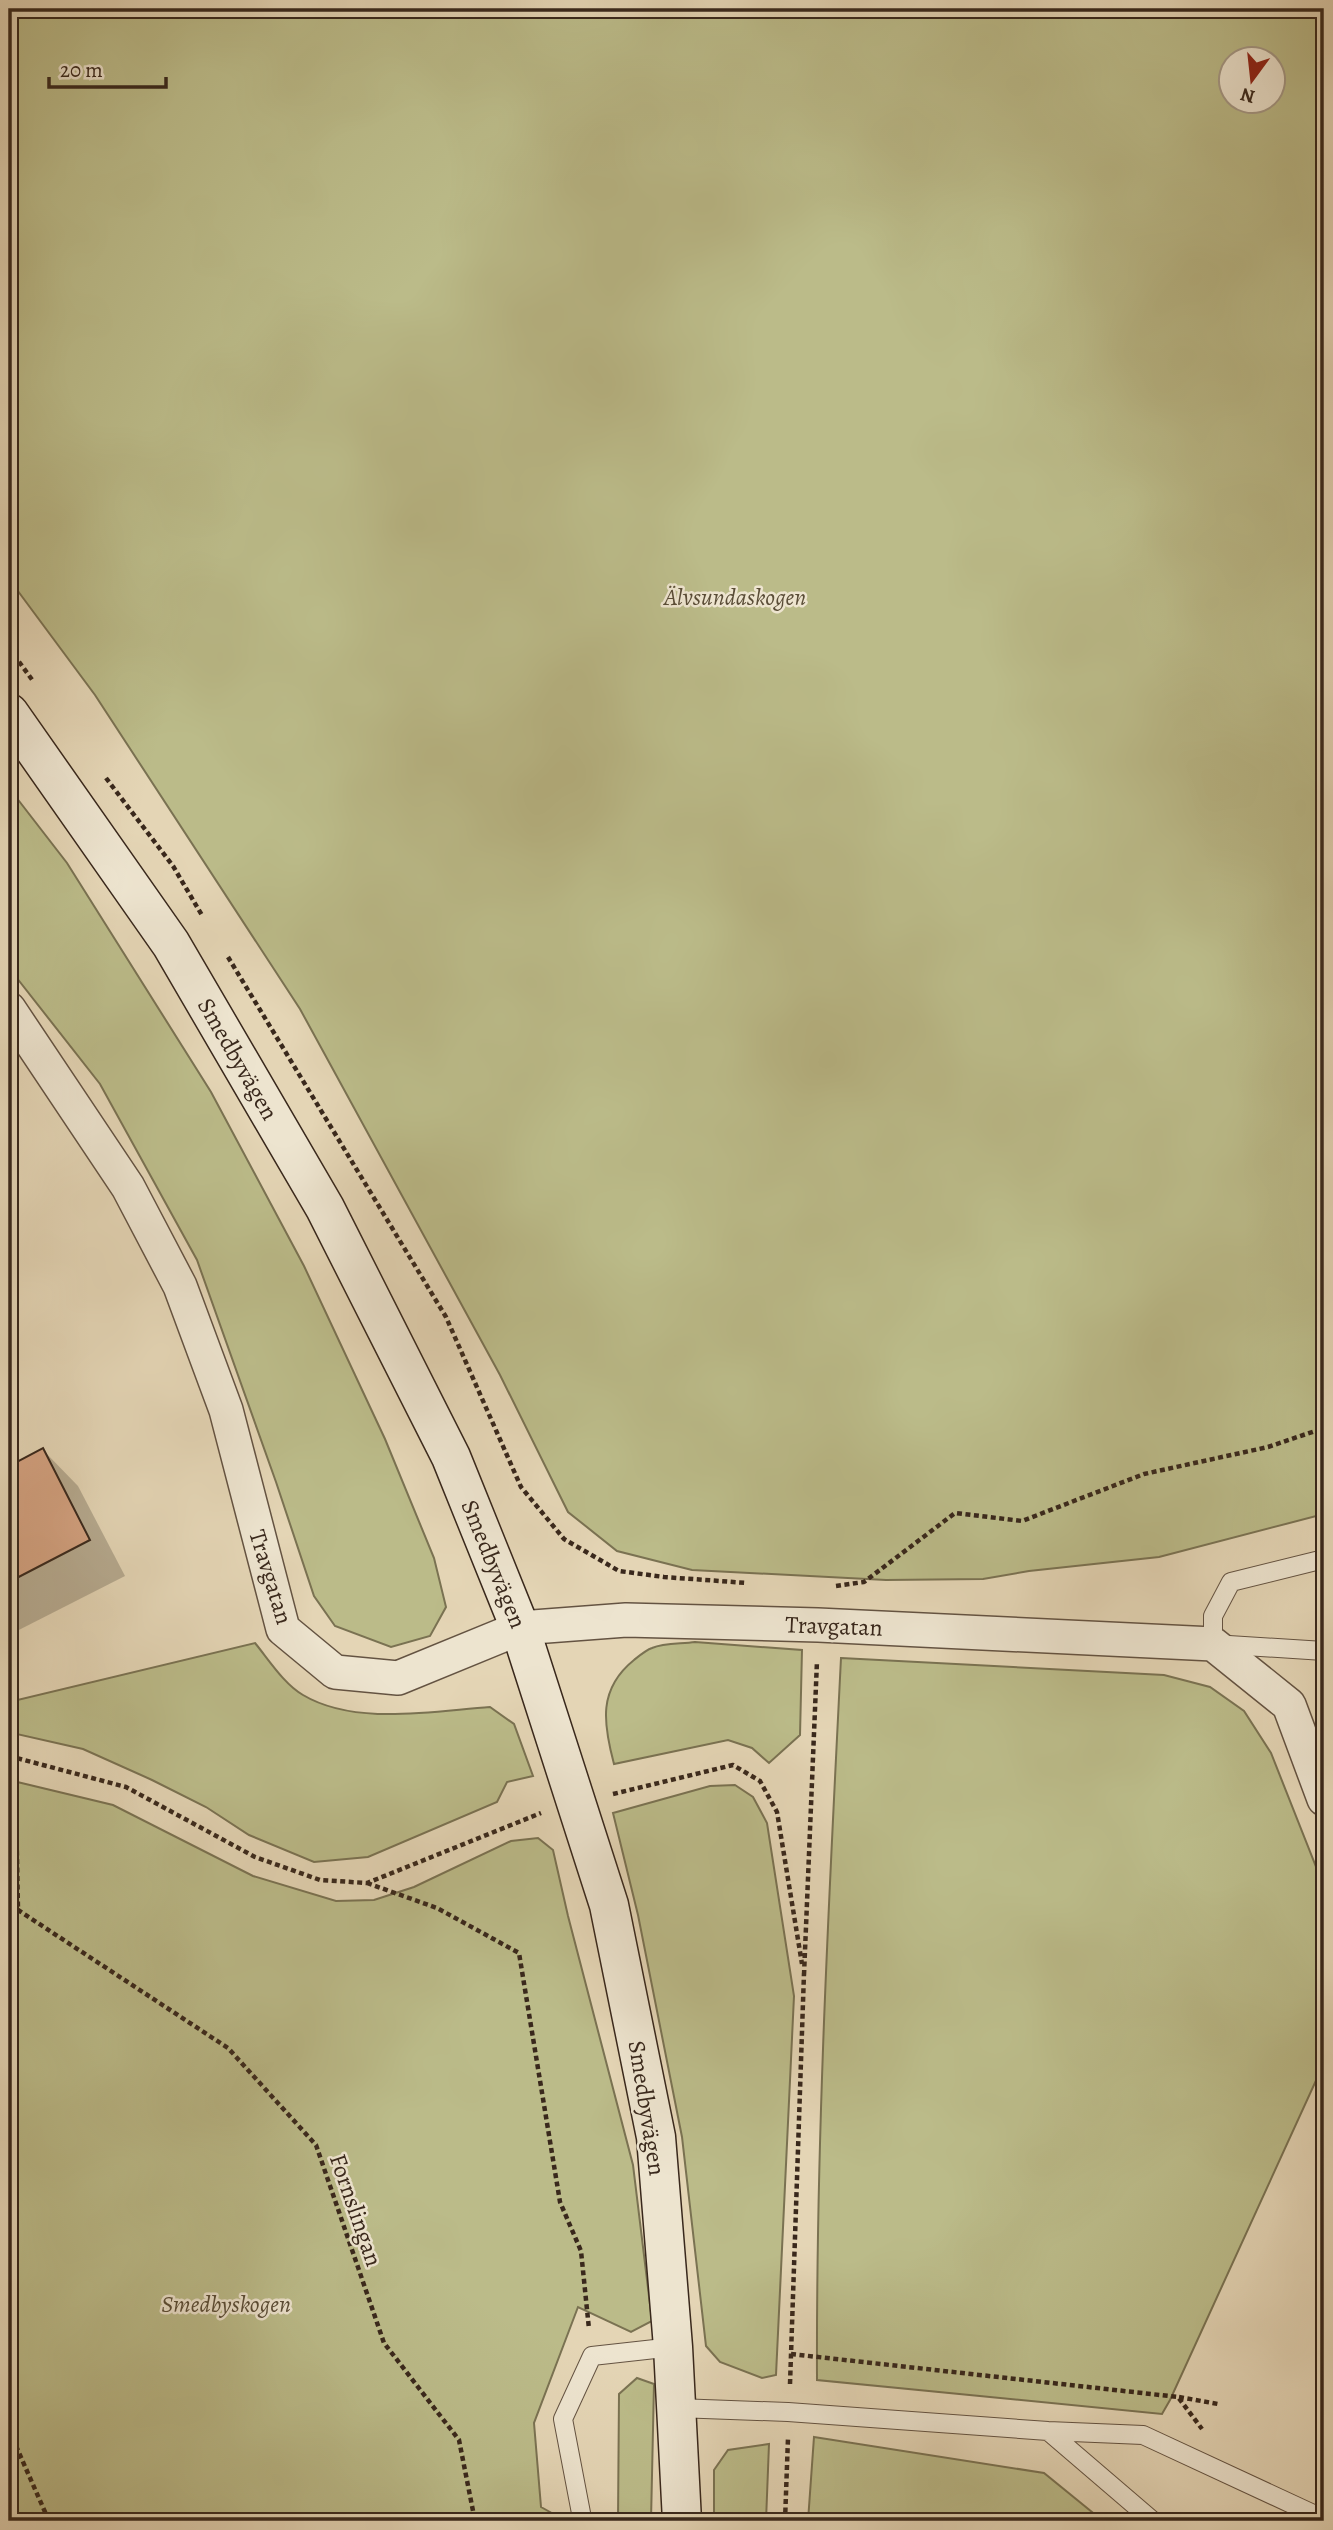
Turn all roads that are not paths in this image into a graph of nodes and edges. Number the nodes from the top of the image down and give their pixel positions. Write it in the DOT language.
graph roads {
  1 [pos="9,713"];
  2 [pos="9,1009"];
  3 [pos="1324,1559"];
  4 [pos="520,1628"];
  5 [pos="1213,1644"];
  6 [pos="1324,1651"];
  7 [pos="1324,1799"];
  8 [pos="673,2347"];
  9 [pos="677,2408"];
  10 [pos="1048,2431"];
  11 [pos="581,2513"];
  12 [pos="1324,2519"];
  13 [pos="682,2521"];
  14 [pos="1153,2521"];
  1 -- 4 [label="street, Smedbyvägen"];
  2 -- 4 [label="street, Travgatan"];
  3 -- 5 [label="lane"];
  4 -- 5 [label="street, Travgatan"];
  4 -- 8 [label="street, Smedbyvägen"];
  5 -- 6 [label="lane, Travgatan"];
  5 -- 7 [label="street"];
  8 -- 9 [label="street, Smedbyvägen"];
  8 -- 11 [label="lane"];
  9 -- 10 [label="lane"];
  9 -- 13 [label="street, Smedbyvägen"];
  10 -- 12 [label="lane"];
  10 -- 14 [label="lane"];
}
